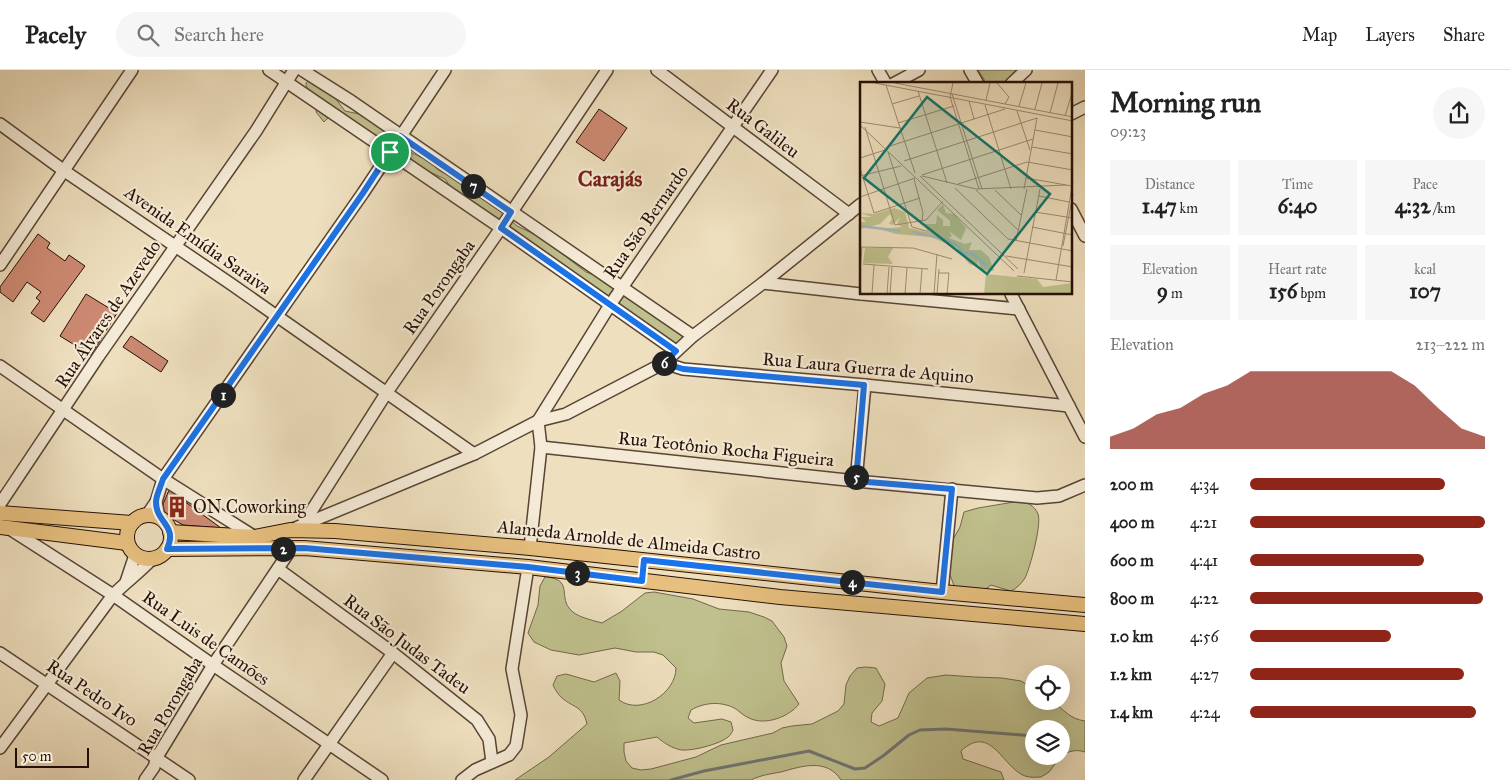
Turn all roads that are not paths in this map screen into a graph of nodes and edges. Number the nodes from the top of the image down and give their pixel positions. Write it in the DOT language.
graph roads {
  1 [pos="132,70"];
  2 [pos="269,70"];
  3 [pos="294,70"];
  4 [pos="302,70"];
  5 [pos="445,70"];
  6 [pos="607,70"];
  7 [pos="657,70"];
  8 [pos="772,70"];
  9 [pos="878,70"];
  10 [pos="919,70"];
  11 [pos="970,70"];
  12 [pos="1026,70"];
  13 [pos="286,82"];
  14 [pos="885,82"];
  15 [pos="898,82"];
  16 [pos="977,82"];
  17 [pos="1013,82"];
  18 [pos="351,101"];
  19 [pos="1085,107"];
  20 [pos="1072,114"];
  21 [pos="340,118"];
  22 [pos="0,124"];
  23 [pos="733,128"];
  24 [pos="400,136"];
  25 [pos="390,152"];
  26 [pos="63,170"];
  27 [pos="860,205"];
  28 [pos="1072,211"];
  29 [pos="511,212"];
  30 [pos="849,214"];
  31 [pos="501,228"];
  32 [pos="1084,234"];
  33 [pos="175,246"];
  34 [pos="0,265"];
  35 [pos="763,283"];
  36 [pos="622,288"];
  37 [pos="860,294"];
  38 [pos="872,295"];
  39 [pos="1012,295"];
  40 [pos="610,305"];
  41 [pos="1019,309"];
  42 [pos="277,316"];
  43 [pos="693,336"];
  44 [pos="676,351"];
  45 [pos="664,363"];
  46 [pos="0,366"];
  47 [pos="864,385"];
  48 [pos="387,392"];
  49 [pos="1069,406"];
  50 [pos="64,409"];
  51 [pos="538,421"];
  52 [pos="1085,437"];
  53 [pos="541,447"];
  54 [pos="474,454"];
  55 [pos="163,479"];
  56 [pos="856,481"];
  57 [pos="1085,485"];
  58 [pos="952,489"];
  59 [pos="0,504"];
  60 [pos="0,513"];
  61 [pos="153,516"];
  62 [pos="132,523"];
  63 [pos="4,527"];
  64 [pos="296,528"];
  65 [pos="170,532"];
  66 [pos="255,536"];
  67 [pos="530,548"];
  68 [pos="131,549"];
  69 [pos="167,549"];
  70 [pos="291,549"];
  71 [pos="152,559"];
  72 [pos="644,560"];
  73 [pos="528,567"];
  74 [pos="278,570"];
  75 [pos="642,581"];
  76 [pos="126,582"];
  77 [pos="942,592"];
  78 [pos="114,595"];
  79 [pos="1085,605"];
  80 [pos="1085,624"];
  81 [pos="0,653"];
  82 [pos="393,653"];
  83 [pos="213,665"];
  84 [pos="48,684"];
  85 [pos="328,744"];
  86 [pos="0,748"];
  87 [pos="156,757"];
  88 [pos="492,762"];
  89 [pos="145,780"];
  90 [pos="189,780"];
  91 [pos="304,780"];
  92 [pos="382,780"];
  93 [pos="462,780"];
  1 -- 26 [label="street"];
  2 -- 13 [label="street"];
  3 -- 13 [label="street, Rua Álvares de Azevedo"];
  4 -- 18 [label="street"];
  5 -- 24 [label="street"];
  6 -- 29 [label="street, Rua Porongaba"];
  7 -- 23 [label="street, Rua Galileu"];
  8 -- 23 [label="street, Rua São Bernardo"];
  9 -- 14 [label="street"];
  10 -- 15 [label="street"];
  11 -- 16 [label="street"];
  12 -- 17 [label="street"];
  13 -- 21 [label="street"];
  13 -- 33 [label="street, Rua Álvares de Azevedo"];
  18 -- 21 [label="street"];
  18 -- 24 [label="street"];
  19 -- 20 [label="street"];
  21 -- 25 [label="street"];
  22 -- 26 [label="street, Avenida Emídia Saraiva"];
  23 -- 30 [label="street, Rua Galileu"];
  23 -- 36 [label="street, Rua São Bernardo"];
  24 -- 25 [label="street"];
  24 -- 29 [label="street"];
  25 -- 31 [label="street"];
  25 -- 42 [label="street"];
  26 -- 33 [label="street, Avenida Emídia Saraiva"];
  26 -- 34 [label="street"];
  27 -- 30 [label="street"];
  28 -- 32 [label="street"];
  29 -- 31 [label="street, Rua Porongaba"];
  29 -- 36 [label="street"];
  30 -- 35 [label="street"];
  31 -- 40 [label="street"];
  31 -- 48 [label="street, Rua Porongaba"];
  33 -- 42 [label="street, Avenida Emídia Saraiva"];
  33 -- 50 [label="street, Rua Álvares de Azevedo"];
  35 -- 37 [label="street"];
  35 -- 43 [label="street"];
  36 -- 40 [label="street, Rua São Bernardo"];
  36 -- 43 [label="street"];
  38 -- 41 [label="street"];
  39 -- 41 [label="street"];
  40 -- 44 [label="street"];
  40 -- 51 [label="street, Rua São Bernardo"];
  41 -- 49 [label="street"];
  42 -- 48 [label="street, Avenida Emídia Saraiva"];
  42 -- 55 [label="street"];
  43 -- 44 [label="street"];
  44 -- 45 [label="street"];
  45 -- 47 [label="street, Rua Laura Guerra de Aquino"];
  45 -- 51 [label="street"];
  46 -- 50 [label="street"];
  47 -- 49 [label="street, Rua Laura Guerra de Aquino"];
  47 -- 56 [label="street"];
  48 -- 54 [label="street, Avenida Emídia Saraiva"];
  48 -- 64 [label="street, Rua Porongaba"];
  49 -- 52 [label="street"];
  50 -- 55 [label="street"];
  50 -- 59 [label="street, Rua Álvares de Azevedo"];
  51 -- 53 [label="street"];
  51 -- 54 [label="street"];
  53 -- 56 [label="street, Rua Teotônio Rocha Figueira"];
  53 -- 67 [label="street"];
  54 -- 64 [label="street"];
  55 -- 61 [label="street"];
  55 -- 66 [label="street"];
  56 -- 58 [label="street, Rua Teotônio Rocha Figueira"];
  57 -- 58 [label="street, Rua Teotônio Rocha Figueira"];
  58 -- 77 [label="street"];
  60 -- 62 [label="main road"];
  61 -- 62 [label="main road"];
  61 -- 65 [label="main road"];
  62 -- 68 [label="main road"];
  63 -- 68 [label="main road"];
  63 -- 78 [label="street, Rua Luis de Camões"];
  64 -- 66 [label="main road, Alameda Arnolde de Almeida Castro"];
  64 -- 67 [label="main road, Alameda Arnolde de Almeida Castro"];
  65 -- 66 [label="main road, Alameda Arnolde de Almeida Castro"];
  65 -- 69 [label="main road"];
  67 -- 72 [label="main road, Alameda Arnolde de Almeida Castro"];
  68 -- 71 [label="main road"];
  68 -- 76 [label="street"];
  69 -- 70 [label="main road"];
  69 -- 71 [label="main road"];
  70 -- 73 [label="main road"];
  70 -- 74 [label="street, Rua Porongaba"];
  71 -- 76 [label="street"];
  72 -- 75 [label="main road"];
  72 -- 77 [label="main road, Alameda Arnolde de Almeida Castro"];
  73 -- 75 [label="main road"];
  73 -- 88 [label="street"];
  74 -- 82 [label="street, Rua São Judas Tadeu"];
  74 -- 83 [label="street, Rua Porongaba"];
  75 -- 80 [label="main road"];
  76 -- 78 [label="street"];
  77 -- 79 [label="main road, Alameda Arnolde de Almeida Castro"];
  78 -- 83 [label="street, Rua Luis de Camões"];
  78 -- 84 [label="street"];
  81 -- 84 [label="street, Rua Pedro Ivo"];
  82 -- 85 [label="street"];
  82 -- 88 [label="street, Rua São Judas Tadeu"];
  83 -- 85 [label="street, Rua Luis de Camões"];
  83 -- 87 [label="street, Rua Porongaba"];
  84 -- 86 [label="street"];
  84 -- 87 [label="street, Rua Pedro Ivo"];
  85 -- 91 [label="street"];
  85 -- 92 [label="street, Rua Luis de Camões"];
  87 -- 89 [label="street, Rua Porongaba"];
  87 -- 90 [label="street, Rua Pedro Ivo"];
  88 -- 93 [label="street"];
}
